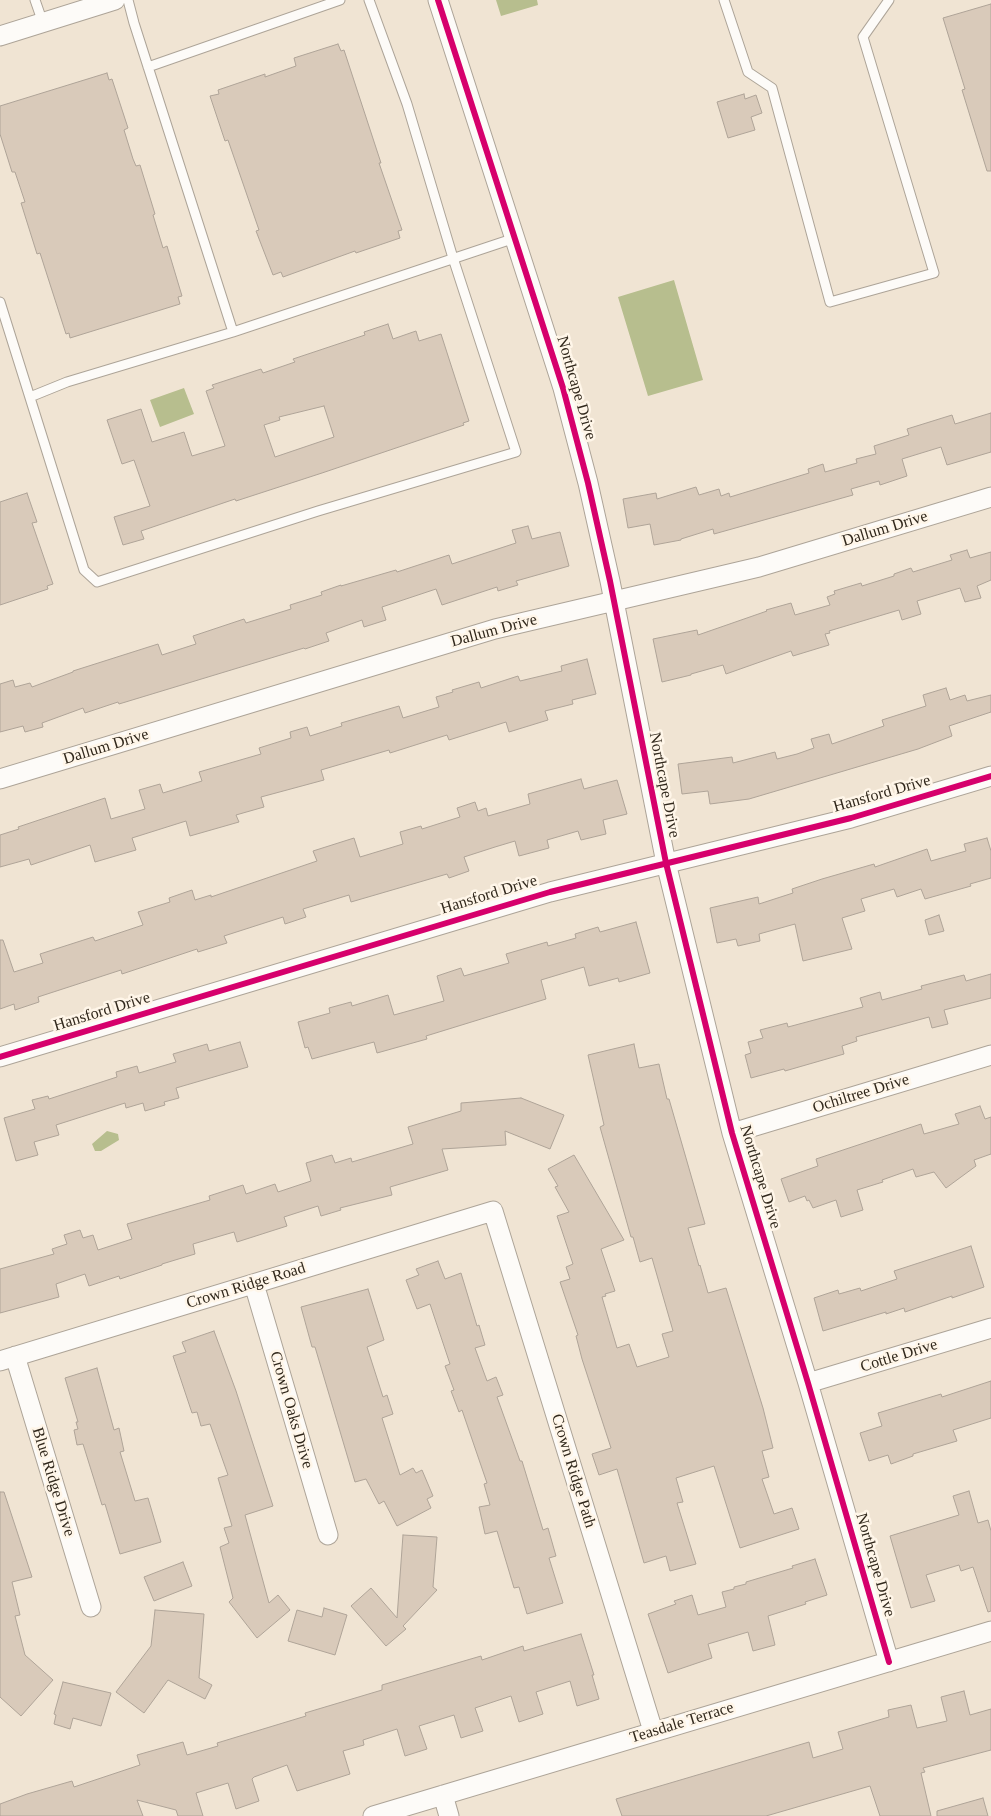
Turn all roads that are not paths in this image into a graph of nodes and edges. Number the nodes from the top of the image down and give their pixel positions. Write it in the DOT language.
graph roads {
  1 [pos="35,0"];
  2 [pos="115,0"];
  3 [pos="128,0"];
  4 [pos="340,0"];
  5 [pos="369,0"];
  6 [pos="438,0"];
  7 [pos="724,0"];
  8 [pos="889,0"];
  9 [pos="85,5"];
  10 [pos="43,23"];
  11 [pos="0,36"];
  12 [pos="148,67"];
  13 [pos="515,238"];
  14 [pos="453,258"];
  15 [pos="0,302"];
  16 [pos="233,332"];
  17 [pos="30,396"];
  18 [pos="991,497"];
  19 [pos="614,601"];
  20 [pos="991,776"];
  21 [pos="0,779"];
  22 [pos="666,863"];
  23 [pos="0,1056"];
  24 [pos="991,1056"];
  25 [pos="732,1133"];
  26 [pos="493,1212"];
  27 [pos="254,1284"];
  28 [pos="991,1328"];
  29 [pos="8,1358"];
  30 [pos="808,1383"];
  31 [pos="328,1535"];
  32 [pos="90,1607"];
  33 [pos="991,1631"];
  34 [pos="889,1662"];
  35 [pos="653,1731"];
  36 [pos="443,1795"];
  37 [pos="373,1816"];
  38 [pos="450,1816"];
  1 -- 10 [label="lane"];
  2 -- 9 [label="street"];
  3 -- 12 [label="lane"];
  4 -- 12 [label="lane"];
  5 -- 14 [label="lane"];
  6 -- 13 [label="street, Northcape Drive"];
  7 -- 8 [label="lane"];
  9 -- 10 [label="street"];
  10 -- 11 [label="street"];
  12 -- 16 [label="lane"];
  13 -- 14 [label="lane"];
  13 -- 19 [label="street, Northcape Drive"];
  14 -- 16 [label="lane"];
  14 -- 17 [label="lane"];
  15 -- 17 [label="lane"];
  16 -- 17 [label="lane"];
  18 -- 19 [label="street, Dallum Drive"];
  19 -- 21 [label="street, Dallum Drive"];
  19 -- 22 [label="street, Northcape Drive"];
  20 -- 22 [label="street, Hansford Drive"];
  22 -- 23 [label="street, Hansford Drive"];
  22 -- 25 [label="street, Northcape Drive"];
  24 -- 25 [label="street, Ochiltree Drive"];
  25 -- 30 [label="street, Northcape Drive"];
  26 -- 27 [label="street, Crown Ridge Road"];
  26 -- 35 [label="street, Crown Ridge Path"];
  27 -- 29 [label="street, Crown Ridge Road"];
  27 -- 31 [label="street, Crown Oaks Drive"];
  28 -- 30 [label="street, Cottle Drive"];
  29 -- 32 [label="street, Blue Ridge Drive"];
  30 -- 34 [label="street, Northcape Drive"];
  33 -- 34 [label="street, Teasdale Terrace"];
  34 -- 35 [label="street, Teasdale Terrace"];
  35 -- 36 [label="street, Teasdale Terrace"];
  36 -- 37 [label="street, Teasdale Terrace"];
  36 -- 38 [label="street"];
}
